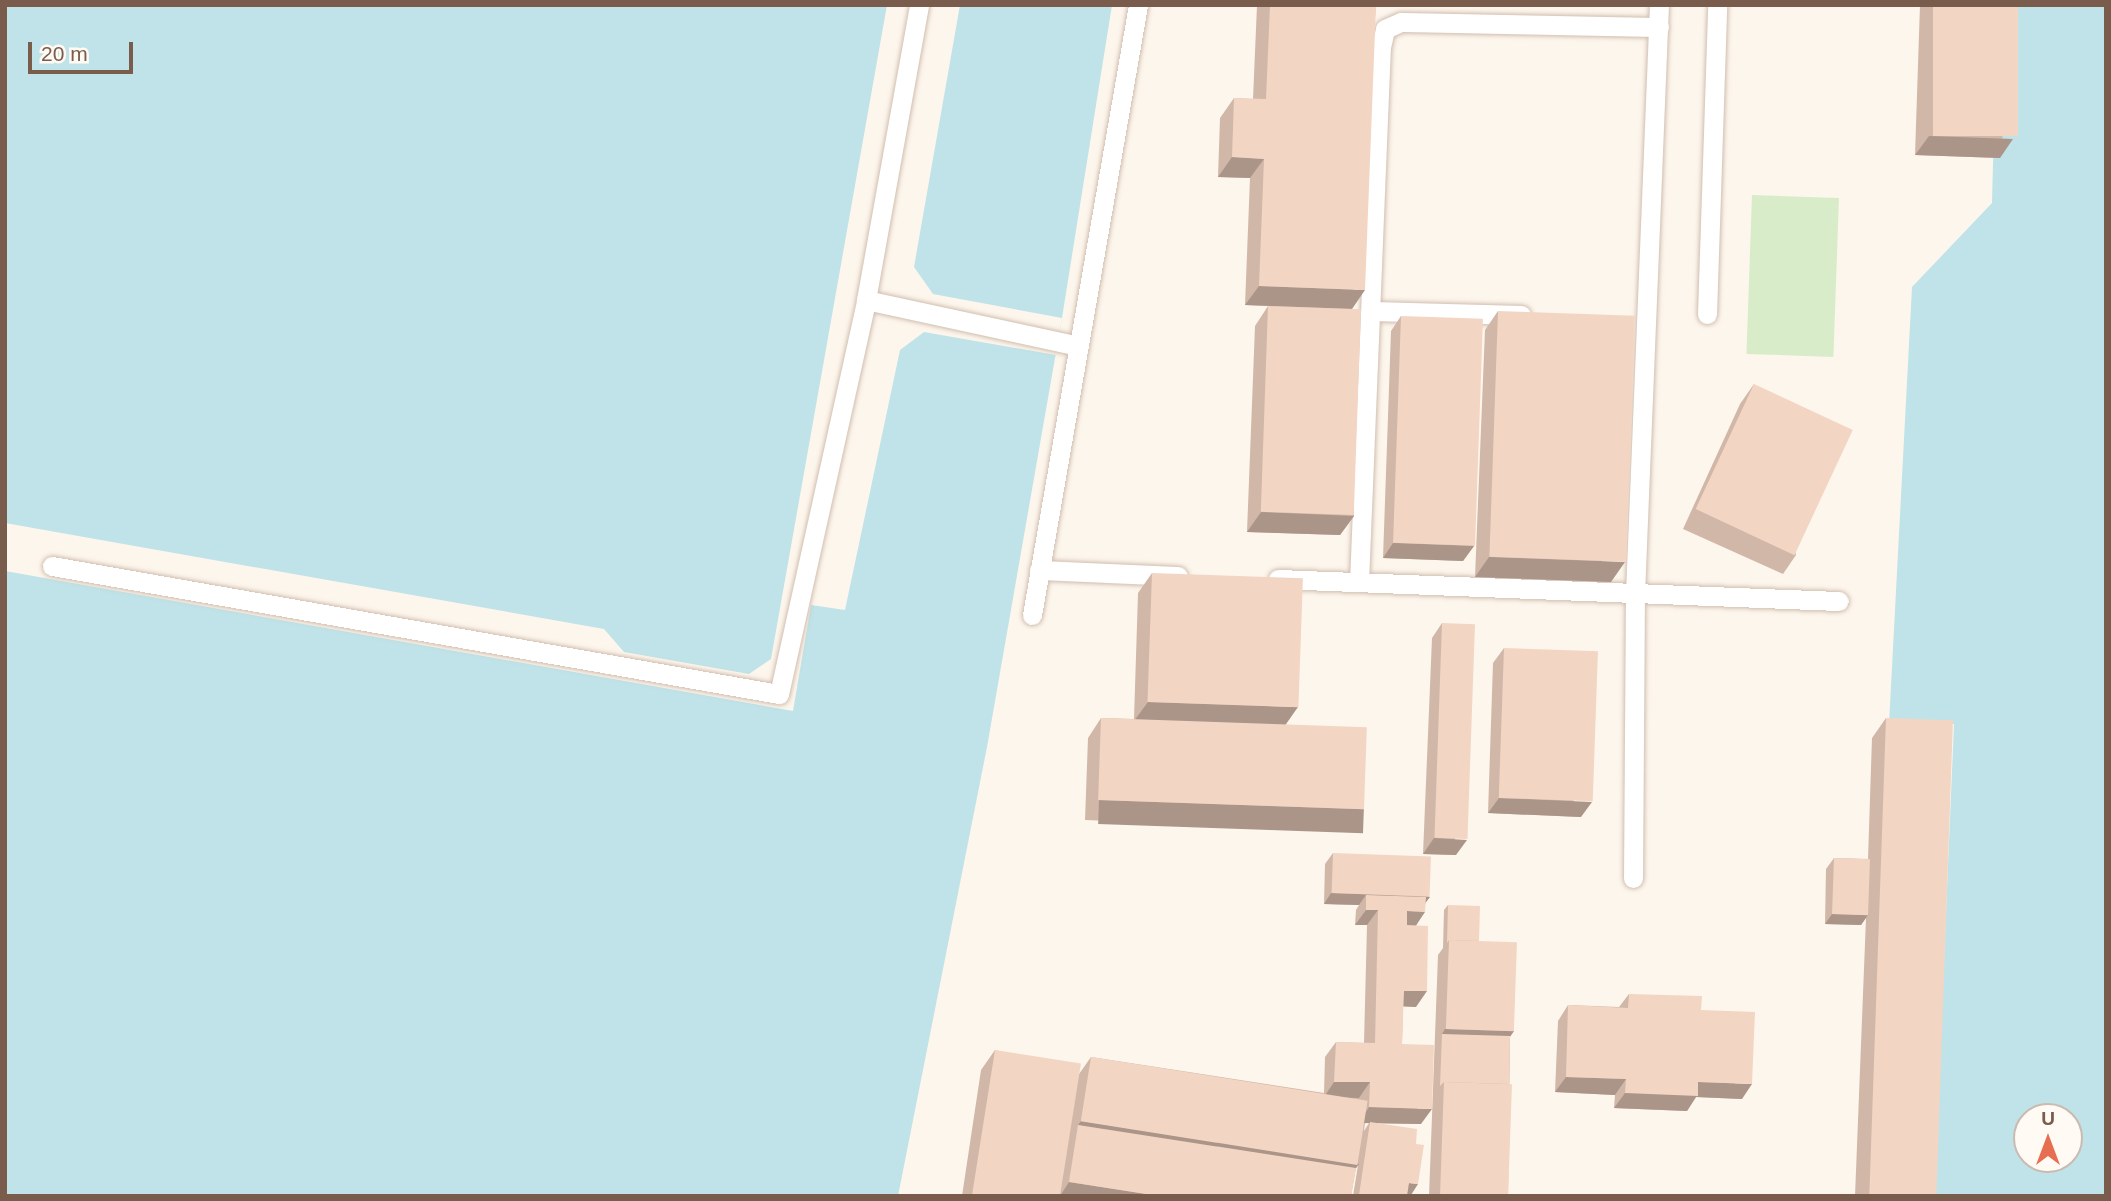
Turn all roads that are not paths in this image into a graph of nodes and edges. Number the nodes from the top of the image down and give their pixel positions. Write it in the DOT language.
graph roads {
  1 [pos="919,5"];
  2 [pos="1138,5"];
  3 [pos="1659,5"];
  4 [pos="1717,5"];
  5 [pos="1659,27"];
  6 [pos="866,300"];
  7 [pos="1372,311"];
  8 [pos="1707,314"];
  9 [pos="1536,316"];
  10 [pos="1078,346"];
  11 [pos="52,566"];
  12 [pos="1039,570"];
  13 [pos="1192,576"];
  14 [pos="1262,579"];
  15 [pos="1359,582"];
  16 [pos="1635,594"];
  17 [pos="1839,601"];
  18 [pos="1032,615"];
  19 [pos="1633,878"];
  1 -- 6 [label="lane"];
  2 -- 10 [label="lane"];
  3 -- 5 [label="lane"];
  4 -- 8 [label="lane"];
  5 -- 7 [label="lane"];
  5 -- 16 [label="lane"];
  6 -- 10 [label="lane"];
  6 -- 11 [label="lane"];
  7 -- 9 [label="lane"];
  7 -- 15 [label="lane"];
  10 -- 12 [label="lane"];
  12 -- 13 [label="lane"];
  12 -- 18 [label="lane"];
  14 -- 15 [label="lane"];
  15 -- 16 [label="lane"];
  16 -- 17 [label="lane"];
  16 -- 19 [label="lane"];
}
